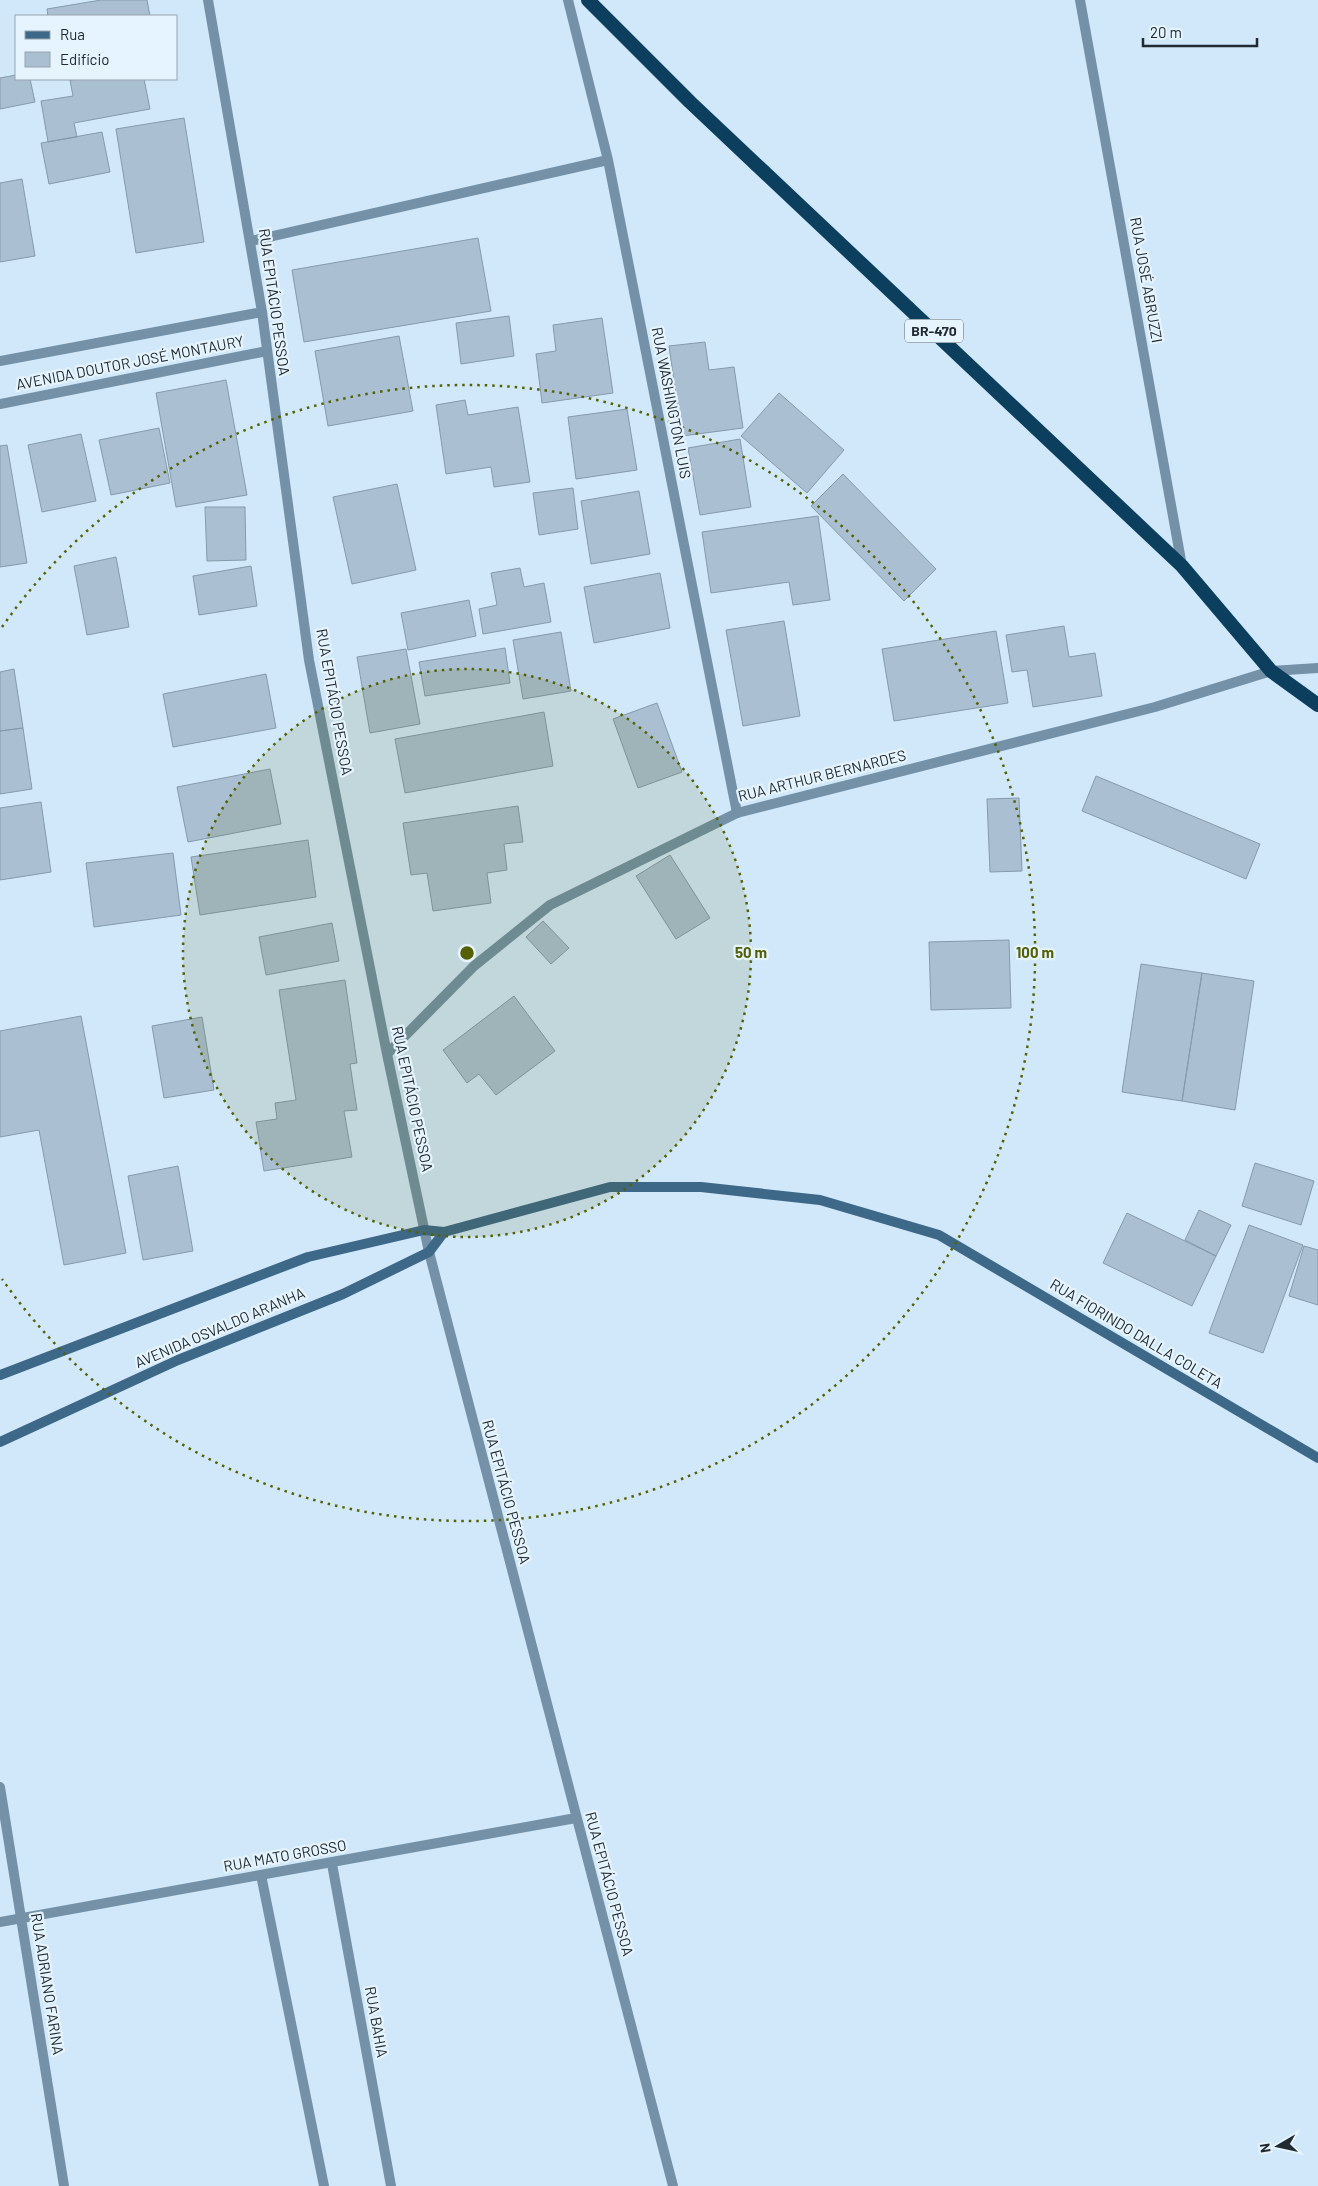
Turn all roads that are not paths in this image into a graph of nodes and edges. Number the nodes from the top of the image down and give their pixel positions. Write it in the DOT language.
graph roads {
  1 [pos="208,0"];
  2 [pos="568,0"];
  3 [pos="588,0"];
  4 [pos="1080,0"];
  5 [pos="608,160"];
  6 [pos="251,242"];
  7 [pos="262,312"];
  8 [pos="267,351"];
  9 [pos="0,361"];
  10 [pos="0,404"];
  11 [pos="1182,566"];
  12 [pos="1318,668"];
  13 [pos="1271,671"];
  14 [pos="1318,705"];
  15 [pos="737,813"];
  16 [pos="387,1054"];
  17 [pos="424,1230"];
  18 [pos="444,1232"];
  19 [pos="429,1252"];
  20 [pos="0,1375"];
  21 [pos="0,1442"];
  22 [pos="1318,1458"];
  23 [pos="0,1787"];
  24 [pos="576,1818"];
  25 [pos="332,1864"];
  26 [pos="261,1875"];
  27 [pos="22,1920"];
  28 [pos="0,1922"];
  29 [pos="64,2186"];
  30 [pos="324,2186"];
  31 [pos="391,2186"];
  32 [pos="673,2186"];
  1 -- 6 [label="street, RUA EPITÁCIO PESSOA"];
  2 -- 5 [label="street, RUA WASHINGTON LUIS"];
  3 -- 11 [label="highway, BR-470"];
  4 -- 11 [label="street, RUA JOSÉ ABRUZZI"];
  5 -- 6 [label="street"];
  5 -- 15 [label="street, RUA WASHINGTON LUIS"];
  6 -- 7 [label="street, RUA EPITÁCIO PESSOA"];
  7 -- 8 [label="street, RUA EPITÁCIO PESSOA"];
  7 -- 9 [label="street, AVENIDA DOUTOR JOSÉ MONTAURY"];
  8 -- 10 [label="street, AVENIDA DOUTOR JOSÉ MONTAURY"];
  8 -- 16 [label="street, RUA EPITÁCIO PESSOA"];
  11 -- 13 [label="highway, BR-470"];
  12 -- 13 [label="street, RUA ARTHUR BERNARDES"];
  13 -- 14 [label="highway, BR-470"];
  13 -- 15 [label="street, RUA ARTHUR BERNARDES"];
  15 -- 16 [label="street, RUA ARTHUR BERNARDES"];
  16 -- 17 [label="street, RUA EPITÁCIO PESSOA"];
  17 -- 18 [label="main road"];
  17 -- 19 [label="street, RUA EPITÁCIO PESSOA"];
  17 -- 20 [label="main road"];
  18 -- 19 [label="main road, AVENIDA OSVALDO ARANHA"];
  18 -- 22 [label="main road, RUA FIORINDO DALLA COLETA"];
  19 -- 21 [label="main road, AVENIDA OSVALDO ARANHA"];
  19 -- 24 [label="street, RUA EPITÁCIO PESSOA"];
  23 -- 27 [label="street, RUA ADRIANO FARINA"];
  24 -- 25 [label="street, RUA MATO GROSSO"];
  24 -- 32 [label="street, RUA EPITÁCIO PESSOA"];
  25 -- 26 [label="street, RUA MATO GROSSO"];
  25 -- 31 [label="street, RUA BAHIA"];
  26 -- 27 [label="street, RUA MATO GROSSO"];
  26 -- 30 [label="street"];
  27 -- 28 [label="street, RUA MATO GROSSO"];
  27 -- 29 [label="street, RUA ADRIANO FARINA"];
}
